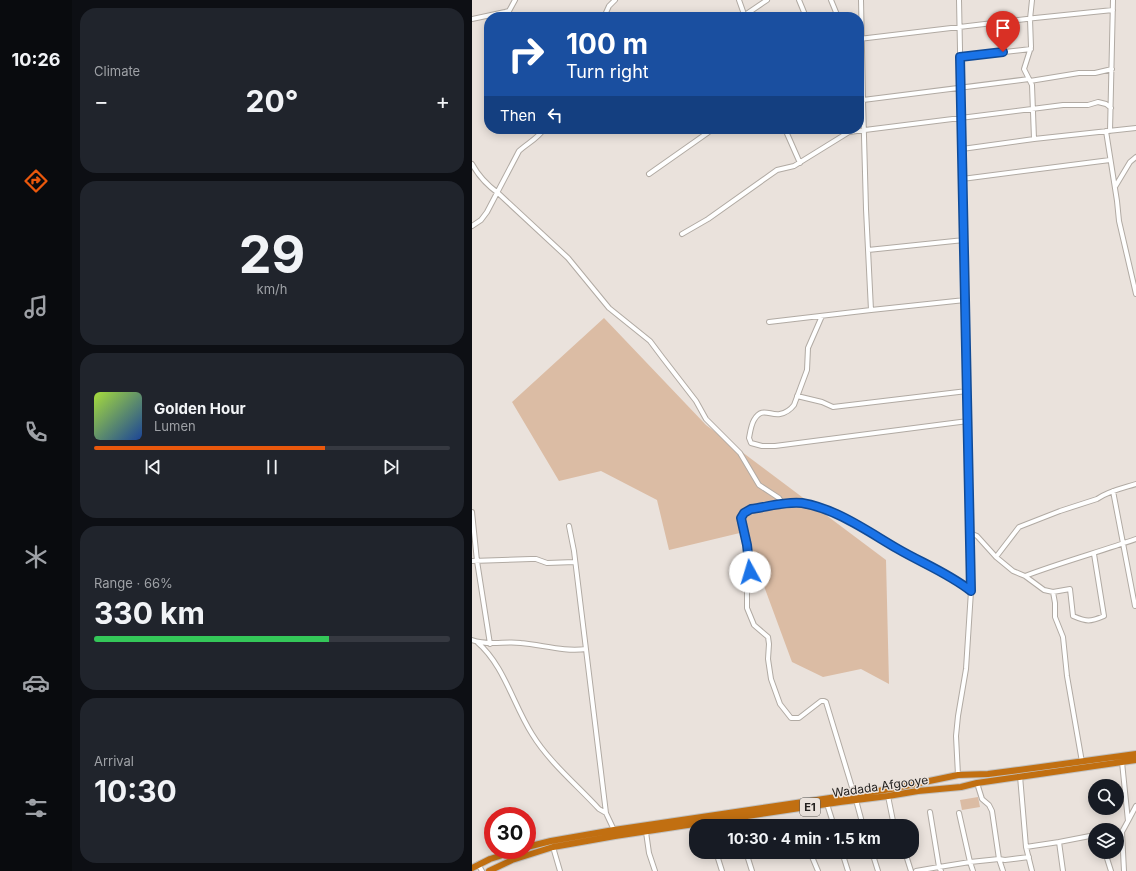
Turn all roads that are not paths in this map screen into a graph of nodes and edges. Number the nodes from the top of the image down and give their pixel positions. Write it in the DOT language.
graph roads {
  1 [pos="514,0"];
  2 [pos="615,0"];
  3 [pos="739,0"];
  4 [pos="767,0"];
  5 [pos="799,0"];
  6 [pos="831,0"];
  7 [pos="861,0"];
  8 [pos="959,0"];
  9 [pos="1032,0"];
  10 [pos="1113,0"];
  11 [pos="1112,10"];
  12 [pos="504,12"];
  13 [pos="606,12"];
  14 [pos="743,12"];
  15 [pos="750,12"];
  16 [pos="804,12"];
  17 [pos="836,12"];
  18 [pos="861,12"];
  19 [pos="484,16"];
  20 [pos="472,19"];
  21 [pos="1030,19"];
  22 [pos="960,28"];
  23 [pos="864,39"];
  24 [pos="1031,49"];
  25 [pos="960,57"];
  26 [pos="1112,69"];
  27 [pos="1029,80"];
  28 [pos="960,88"];
  29 [pos="864,100"];
  30 [pos="1111,108"];
  31 [pos="1032,110"];
  32 [pos="864,115"];
  33 [pos="961,117"];
  34 [pos="1136,128"];
  35 [pos="865,130"];
  36 [pos="1108,131"];
  37 [pos="540,134"];
  38 [pos="706,134"];
  39 [pos="788,134"];
  40 [pos="843,134"];
  41 [pos="1034,139"];
  42 [pos="962,149"];
  43 [pos="1136,157"];
  44 [pos="1110,160"];
  45 [pos="800,163"];
  46 [pos="472,164"];
  47 [pos="649,174"];
  48 [pos="962,179"];
  49 [pos="1115,187"];
  50 [pos="498,193"];
  51 [pos="472,226"];
  52 [pos="682,234"];
  53 [pos="964,240"];
  54 [pos="868,250"];
  55 [pos="1136,294"];
  56 [pos="965,300"];
  57 [pos="871,310"];
  58 [pos="822,316"];
  59 [pos="769,322"];
  60 [pos="967,391"];
  61 [pos="797,396"];
  62 [pos="968,421"];
  63 [pos="1136,484"];
  64 [pos="1113,491"];
  65 [pos="782,504"];
  66 [pos="472,512"];
  67 [pos="569,526"];
  68 [pos="970,533"];
  69 [pos="1136,539"];
  70 [pos="1123,544"];
  71 [pos="1094,554"];
  72 [pos="996,557"];
  73 [pos="472,561"];
  74 [pos="477,561"];
  75 [pos="575,562"];
  76 [pos="1025,576"];
  77 [pos="971,591"];
  78 [pos="1053,592"];
  79 [pos="1135,606"];
  80 [pos="474,641"];
  81 [pos="490,644"];
  82 [pos="586,649"];
  83 [pos="1136,754"];
  84 [pos="1136,760"];
  85 [pos="1082,762"];
  86 [pos="1122,762"];
  87 [pos="958,776"];
  88 [pos="1020,776"];
  89 [pos="977,783"];
  90 [pos="965,786"];
  91 [pos="955,788"];
  92 [pos="888,796"];
  93 [pos="855,797"];
  94 [pos="827,804"];
  95 [pos="1136,806"];
  96 [pos="930,812"];
  97 [pos="606,813"];
  98 [pos="960,813"];
  99 [pos="736,818"];
  100 [pos="731,819"];
  101 [pos="832,819"];
  102 [pos="861,819"];
  103 [pos="893,819"];
  104 [pos="1128,821"];
  105 [pos="689,826"];
  106 [pos="1124,826"];
  107 [pos="614,830"];
  108 [pos="646,832"];
  109 [pos="1088,836"];
  110 [pos="1059,842"];
  111 [pos="536,845"];
  112 [pos="553,847"];
  113 [pos="1026,847"];
  114 [pos="1029,857"];
  115 [pos="490,859"];
  116 [pos="718,859"];
  117 [pos="748,859"];
  118 [pos="813,859"];
  119 [pos="844,859"];
  120 [pos="874,859"];
  121 [pos="907,859"];
  122 [pos="998,859"];
  123 [pos="1107,859"];
  124 [pos="1122,859"];
  125 [pos="970,862"];
  126 [pos="478,864"];
  127 [pos="472,868"];
  128 [pos="940,869"];
  129 [pos="492,870"];
  130 [pos="482,871"];
  131 [pos="560,871"];
  132 [pos="655,871"];
  133 [pos="722,871"];
  134 [pos="752,871"];
  135 [pos="818,871"];
  136 [pos="848,871"];
  137 [pos="878,871"];
  138 [pos="911,871"];
  139 [pos="916,871"];
  140 [pos="973,871"];
  141 [pos="1003,871"];
  142 [pos="1032,871"];
  143 [pos="1063,871"];
  144 [pos="1111,871"];
  145 [pos="1124,871"];
  1 -- 12 [label="street"];
  2 -- 13 [label="street"];
  3 -- 14 [label="street"];
  4 -- 15 [label="street"];
  5 -- 16 [label="street"];
  6 -- 17 [label="street"];
  7 -- 18 [label="street"];
  8 -- 22 [label="street"];
  9 -- 21 [label="street"];
  10 -- 11 [label="street"];
  11 -- 21 [label="street"];
  11 -- 26 [label="street"];
  19 -- 20 [label="street"];
  21 -- 22 [label="street"];
  21 -- 24 [label="street"];
  22 -- 23 [label="street"];
  22 -- 25 [label="street"];
  24 -- 25 [label="street"];
  24 -- 27 [label="street"];
  25 -- 28 [label="street"];
  26 -- 27 [label="street"];
  26 -- 30 [label="street"];
  27 -- 28 [label="street"];
  27 -- 31 [label="street"];
  28 -- 29 [label="street"];
  28 -- 33 [label="street"];
  30 -- 31 [label="street"];
  30 -- 36 [label="street"];
  31 -- 33 [label="street"];
  31 -- 41 [label="street"];
  32 -- 35 [label="street"];
  33 -- 35 [label="street"];
  33 -- 42 [label="street"];
  34 -- 36 [label="street"];
  35 -- 54 [label="street"];
  36 -- 41 [label="street"];
  36 -- 44 [label="street"];
  37 -- 50 [label="street"];
  38 -- 47 [label="street"];
  39 -- 45 [label="street"];
  40 -- 45 [label="street"];
  41 -- 42 [label="street"];
  42 -- 48 [label="street"];
  43 -- 49 [label="street"];
  44 -- 48 [label="street"];
  44 -- 49 [label="street"];
  45 -- 52 [label="street"];
  46 -- 50 [label="street"];
  48 -- 53 [label="street"];
  49 -- 55 [label="street"];
  50 -- 51 [label="street"];
  50 -- 65 [label="street"];
  53 -- 54 [label="street"];
  53 -- 56 [label="street"];
  54 -- 57 [label="street"];
  56 -- 57 [label="street"];
  56 -- 60 [label="street"];
  57 -- 58 [label="street"];
  58 -- 59 [label="street"];
  58 -- 61 [label="street"];
  60 -- 61 [label="street"];
  60 -- 62 [label="street"];
  61 -- 62 [label="street"];
  62 -- 68 [label="street"];
  63 -- 64 [label="street"];
  64 -- 70 [label="street"];
  64 -- 72 [label="street"];
  65 -- 77 [label="street"];
  65 -- 93 [label="street"];
  66 -- 74 [label="street"];
  67 -- 75 [label="street"];
  68 -- 72 [label="street"];
  68 -- 77 [label="street"];
  69 -- 70 [label="street"];
  70 -- 71 [label="street"];
  70 -- 79 [label="street"];
  71 -- 76 [label="street"];
  71 -- 78 [label="street"];
  72 -- 76 [label="street"];
  73 -- 74 [label="street"];
  74 -- 75 [label="street"];
  74 -- 81 [label="street"];
  75 -- 82 [label="street"];
  76 -- 78 [label="street"];
  77 -- 87 [label="street"];
  78 -- 85 [label="street"];
  80 -- 81 [label="street"];
  80 -- 97 [label="street"];
  81 -- 82 [label="street"];
  82 -- 97 [label="street"];
  83 -- 85 [label="highway, Wadada Afgooye / E1"];
  84 -- 86 [label="highway, Wadada Afgooye / E1"];
  85 -- 87 [label="highway, Wadada Afgooye / E1"];
  86 -- 88 [label="highway, Wadada Afgooye / E1"];
  86 -- 104 [label="street"];
  87 -- 90 [label="highway"];
  87 -- 91 [label="highway"];
  87 -- 93 [label="highway, Wadada Afgooye / E1"];
  88 -- 89 [label="highway, Wadada Afgooye / E1"];
  88 -- 113 [label="street"];
  89 -- 90 [label="highway, Wadada Afgooye / E1"];
  89 -- 122 [label="street"];
  90 -- 91 [label="highway, Wadada Afgooye / E1"];
  91 -- 92 [label="highway, Wadada Afgooye / E1"];
  92 -- 93 [label="highway, Wadada Afgooye / E1"];
  92 -- 103 [label="street"];
  93 -- 94 [label="highway, Wadada Afgooye / E1"];
  93 -- 102 [label="street"];
  93 -- 107 [label="highway, Wadada Afgooye / E1"];
  94 -- 99 [label="highway, Wadada Afgooye / E1"];
  94 -- 101 [label="street"];
  95 -- 104 [label="street"];
  96 -- 128 [label="street"];
  97 -- 107 [label="street"];
  98 -- 125 [label="street"];
  99 -- 100 [label="highway, Wadada Afgooye / E1"];
  104 -- 106 [label="street"];
  105 -- 108 [label="highway, Wadada Afgooye / E1"];
  107 -- 111 [label="highway, Wadada Afgooye / E1"];
  108 -- 112 [label="highway, Wadada Afgooye / E1"];
  108 -- 132 [label="street"];
  109 -- 110 [label="street"];
  110 -- 113 [label="street"];
  110 -- 143 [label="street"];
  112 -- 129 [label="highway, Wadada Afgooye / E1"];
  112 -- 131 [label="street"];
  113 -- 114 [label="street"];
  114 -- 122 [label="street"];
  114 -- 142 [label="street"];
  115 -- 126 [label="highway"];
  115 -- 129 [label="street"];
  116 -- 133 [label="street"];
  117 -- 134 [label="street"];
  118 -- 135 [label="street"];
  119 -- 136 [label="street"];
  120 -- 137 [label="street"];
  121 -- 138 [label="street"];
  122 -- 125 [label="street"];
  122 -- 141 [label="street"];
  123 -- 144 [label="street"];
  124 -- 145 [label="street"];
  125 -- 128 [label="street"];
  125 -- 140 [label="street"];
  126 -- 127 [label="highway"];
  126 -- 130 [label="street"];
  128 -- 139 [label="street"];
}
